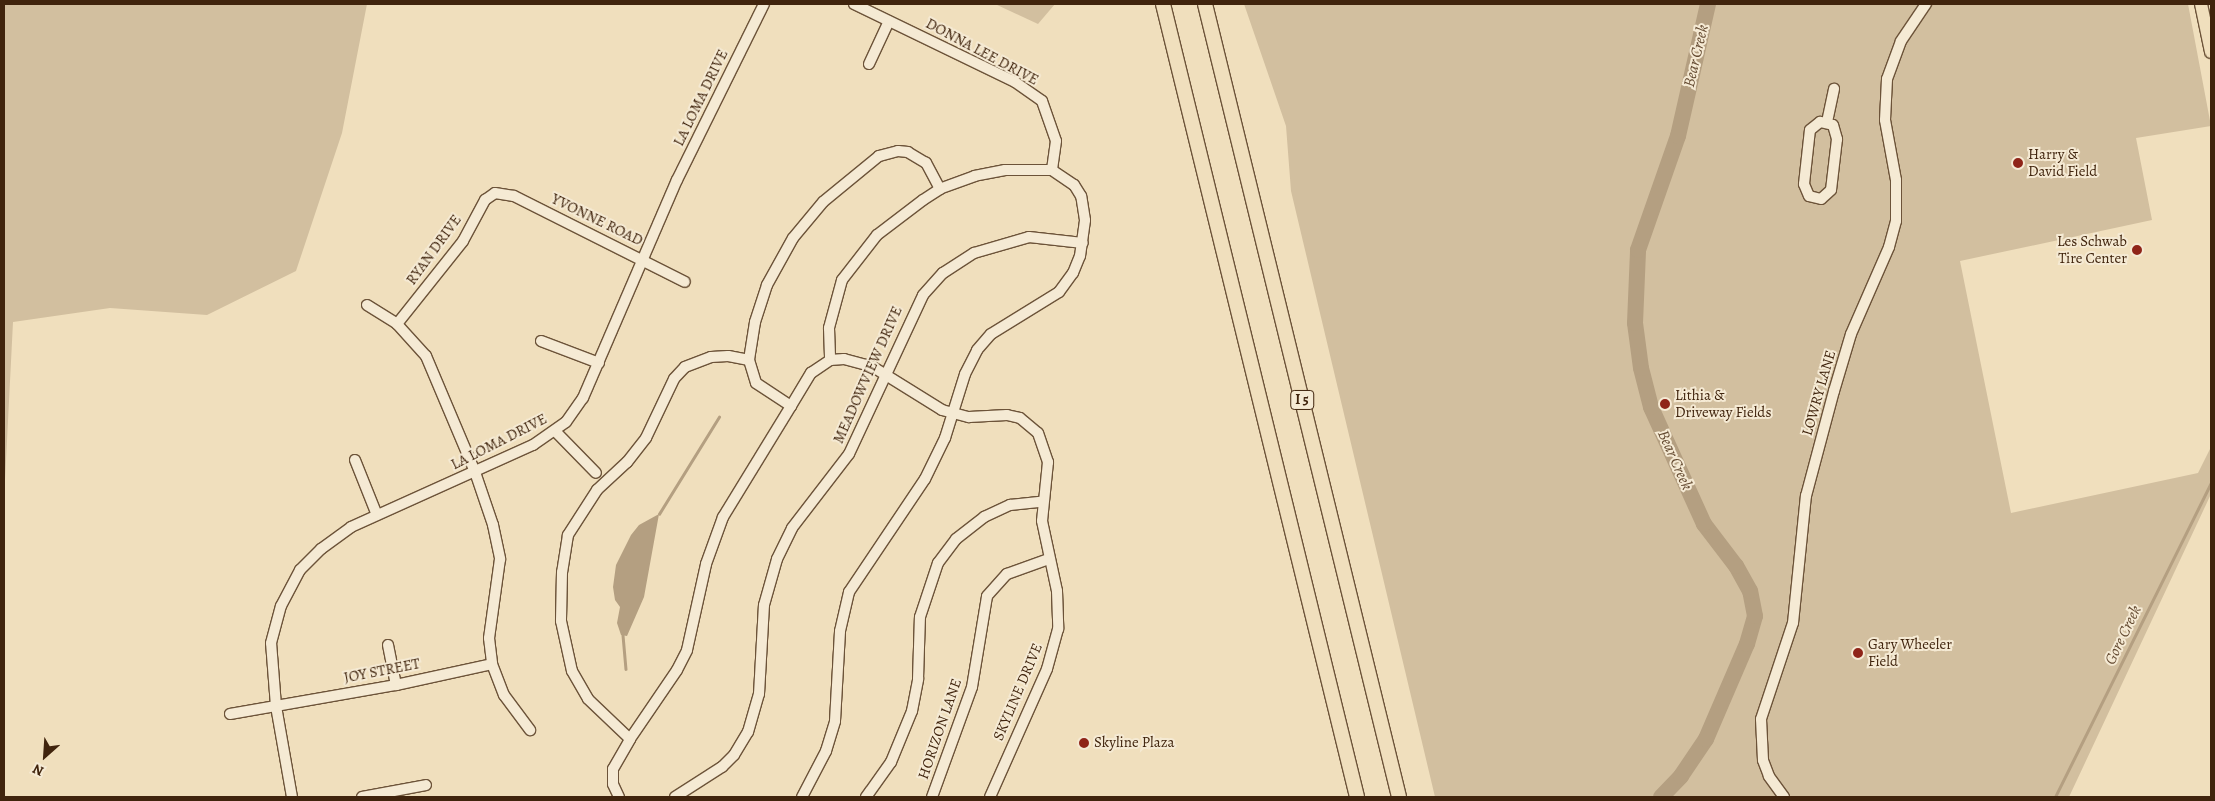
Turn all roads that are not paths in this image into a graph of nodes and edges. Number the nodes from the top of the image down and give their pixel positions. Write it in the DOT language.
graph roads {
  1 [pos="764,4"];
  2 [pos="854,4"];
  3 [pos="1163,4"];
  4 [pos="1205,4"];
  5 [pos="1926,4"];
  6 [pos="2201,4"];
  7 [pos="889,21"];
  8 [pos="2211,52"];
  9 [pos="869,64"];
  10 [pos="1834,89"];
  11 [pos="1827,122"];
  12 [pos="1052,170"];
  13 [pos="940,189"];
  14 [pos="495,193"];
  15 [pos="1083,243"];
  16 [pos="644,259"];
  17 [pos="685,282"];
  18 [pos="367,305"];
  19 [pos="397,324"];
  20 [pos="541,341"];
  21 [pos="749,360"];
  22 [pos="830,360"];
  23 [pos="599,363"];
  24 [pos="886,376"];
  25 [pos="791,406"];
  26 [pos="952,413"];
  27 [pos="556,432"];
  28 [pos="355,460"];
  29 [pos="475,472"];
  30 [pos="596,473"];
  31 [pos="1042,502"];
  32 [pos="377,515"];
  33 [pos="1049,559"];
  34 [pos="388,645"];
  35 [pos="492,664"];
  36 [pos="396,685"];
  37 [pos="276,706"];
  38 [pos="230,714"];
  39 [pos="530,730"];
  40 [pos="630,739"];
  41 [pos="426,785"];
  42 [pos="292,797"];
  43 [pos="362,797"];
  44 [pos="618,797"];
  45 [pos="675,797"];
  46 [pos="802,797"];
  47 [pos="866,797"];
  48 [pos="932,797"];
  49 [pos="990,797"];
  50 [pos="1357,797"];
  51 [pos="1399,797"];
  52 [pos="1784,797"];
  1 -- 16 [label="street, LA LOMA DRIVE"];
  2 -- 7 [label="street, DONNA LEE DRIVE"];
  3 -- 50 [label="highway"];
  4 -- 51 [label="highway, I 5"];
  5 -- 52 [label="street, LOWRY LANE"];
  6 -- 8 [label="main road"];
  7 -- 9 [label="street"];
  7 -- 12 [label="street, DONNA LEE DRIVE"];
  10 -- 11 [label="street"];
  11 -- 11 [label="street"];
  12 -- 13 [label="street"];
  12 -- 15 [label="street"];
  13 -- 21 [label="street"];
  13 -- 22 [label="street"];
  14 -- 16 [label="street, YVONNE ROAD"];
  14 -- 19 [label="street, RYAN DRIVE"];
  15 -- 24 [label="street, MEADOWVIEW DRIVE"];
  15 -- 26 [label="street"];
  16 -- 17 [label="street, YVONNE ROAD"];
  16 -- 23 [label="street, LA LOMA DRIVE"];
  18 -- 19 [label="street"];
  19 -- 29 [label="street"];
  20 -- 23 [label="street"];
  21 -- 25 [label="street"];
  21 -- 40 [label="street"];
  22 -- 24 [label="street, SKYLINE DRIVE"];
  22 -- 25 [label="street"];
  23 -- 27 [label="street, LA LOMA DRIVE"];
  24 -- 26 [label="street, SKYLINE DRIVE"];
  24 -- 45 [label="street, MEADOWVIEW DRIVE"];
  25 -- 40 [label="street"];
  26 -- 31 [label="street, SKYLINE DRIVE"];
  26 -- 46 [label="street"];
  27 -- 29 [label="street, LA LOMA DRIVE"];
  27 -- 30 [label="street"];
  28 -- 32 [label="street"];
  29 -- 32 [label="street, LA LOMA DRIVE"];
  29 -- 35 [label="street"];
  31 -- 33 [label="street, SKYLINE DRIVE"];
  31 -- 47 [label="street"];
  32 -- 37 [label="street, LA LOMA DRIVE"];
  33 -- 48 [label="street, HORIZON LANE"];
  33 -- 49 [label="street, SKYLINE DRIVE"];
  34 -- 36 [label="street"];
  35 -- 36 [label="street, JOY STREET"];
  35 -- 39 [label="street"];
  36 -- 37 [label="street, JOY STREET"];
  37 -- 38 [label="street, JOY STREET"];
  37 -- 42 [label="street, LA LOMA DRIVE"];
  40 -- 44 [label="street"];
  41 -- 43 [label="street"];
}
